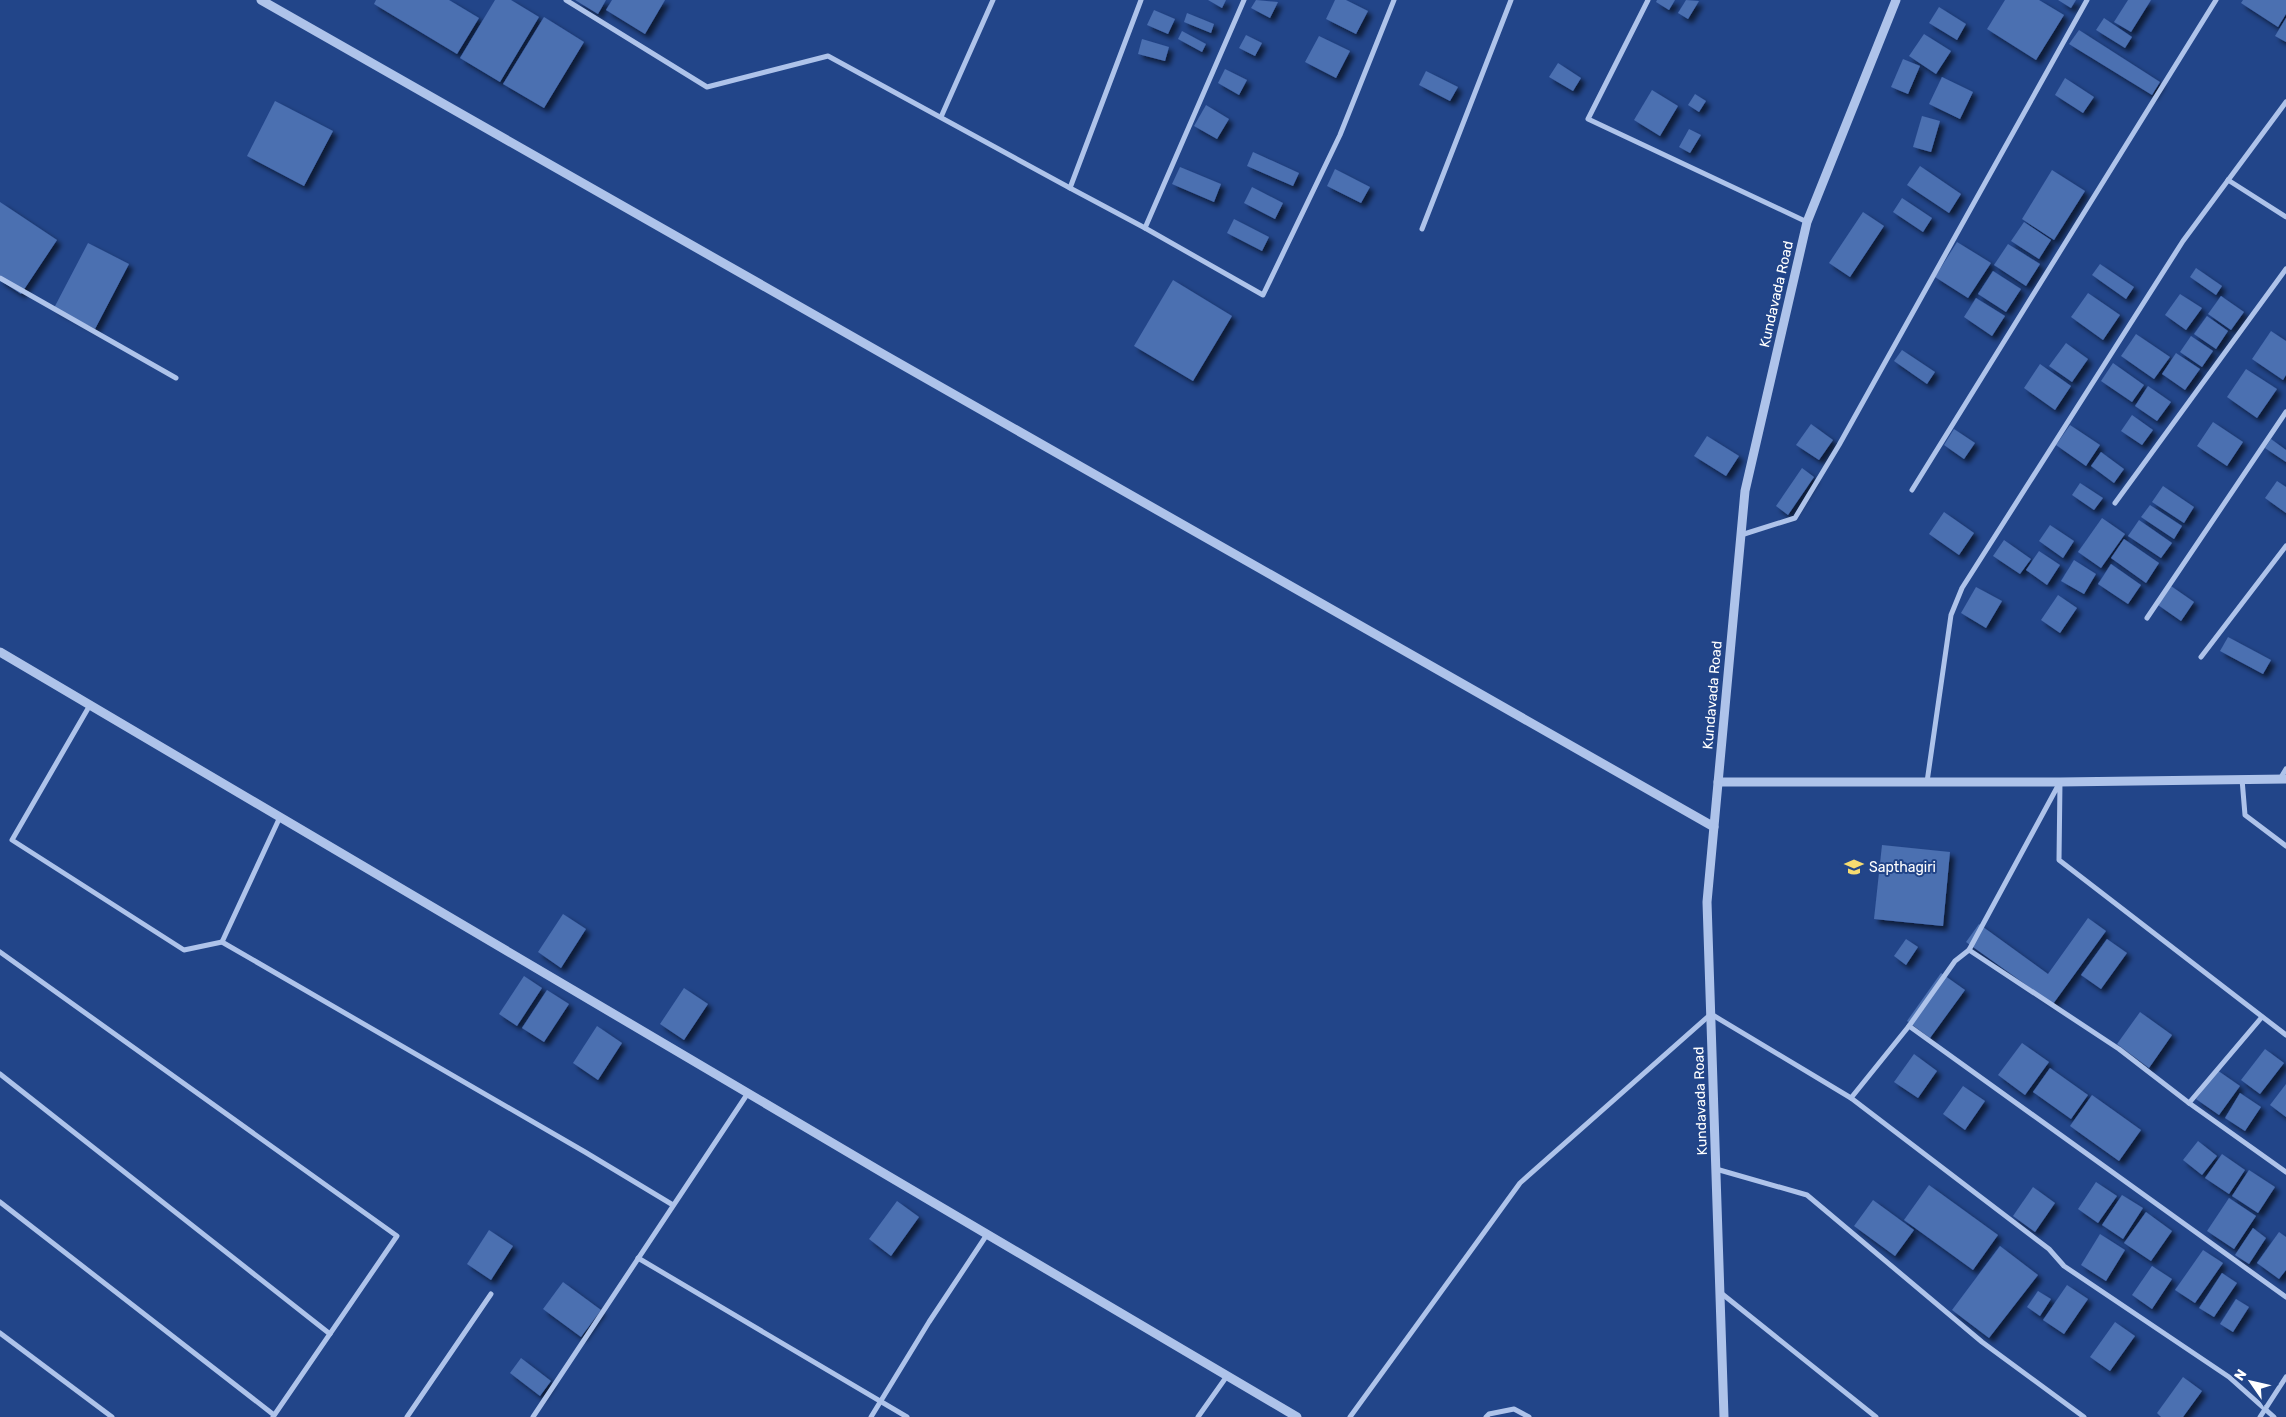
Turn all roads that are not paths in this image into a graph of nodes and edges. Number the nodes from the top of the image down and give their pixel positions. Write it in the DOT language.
graph roads {
  1 [pos="261,0"];
  2 [pos="566,0"];
  3 [pos="993,0"];
  4 [pos="1141,0"];
  5 [pos="1244,0"];
  6 [pos="1394,0"];
  7 [pos="1512,0"];
  8 [pos="1648,0"];
  9 [pos="1896,0"];
  10 [pos="2087,0"];
  11 [pos="2216,0"];
  12 [pos="2286,102"];
  13 [pos="941,118"];
  14 [pos="2228,180"];
  15 [pos="1070,188"];
  16 [pos="2286,218"];
  17 [pos="1807,222"];
  18 [pos="1145,228"];
  19 [pos="1422,229"];
  20 [pos="2286,269"];
  21 [pos="0,278"];
  22 [pos="176,378"];
  23 [pos="2286,412"];
  24 [pos="1912,490"];
  25 [pos="2115,502"];
  26 [pos="1741,534"];
  27 [pos="2286,546"];
  28 [pos="2147,618"];
  29 [pos="0,652"];
  30 [pos="2201,657"];
  31 [pos="90,705"];
  32 [pos="2286,769"];
  33 [pos="2242,779"];
  34 [pos="2283,779"];
  35 [pos="1718,782"];
  36 [pos="1927,782"];
  37 [pos="2060,782"];
  38 [pos="280,817"];
  39 [pos="1714,827"];
  40 [pos="2286,846"];
  41 [pos="222,942"];
  42 [pos="1969,950"];
  43 [pos="0,952"];
  44 [pos="1710,1014"];
  45 [pos="2262,1017"];
  46 [pos="1909,1026"];
  47 [pos="2286,1035"];
  48 [pos="0,1074"];
  49 [pos="748,1093"];
  50 [pos="1851,1098"];
  51 [pos="2189,1103"];
  52 [pos="1716,1169"];
  53 [pos="2286,1172"];
  54 [pos="0,1202"];
  55 [pos="673,1205"];
  56 [pos="988,1233"];
  57 [pos="638,1258"];
  58 [pos="1721,1293"];
  59 [pos="491,1294"];
  60 [pos="2286,1297"];
  61 [pos="0,1332"];
  62 [pos="330,1334"];
  63 [pos="1227,1376"];
  64 [pos="2286,1378"];
  65 [pos="881,1402"];
  66 [pos="2265,1410"];
  67 [pos="273,1416"];
  68 [pos="112,1417"];
  69 [pos="407,1417"];
  70 [pos="533,1417"];
  71 [pos="872,1417"];
  72 [pos="907,1417"];
  73 [pos="1198,1417"];
  74 [pos="1297,1417"];
  75 [pos="1350,1417"];
  76 [pos="1486,1417"];
  77 [pos="1529,1417"];
  78 [pos="1724,1417"];
  79 [pos="1876,1417"];
  80 [pos="2084,1417"];
  81 [pos="2260,1417"];
  82 [pos="2274,1417"];
  1 -- 39 [label="street"];
  2 -- 13 [label="street"];
  3 -- 13 [label="street"];
  4 -- 15 [label="street"];
  5 -- 18 [label="street"];
  6 -- 18 [label="street"];
  7 -- 19 [label="street"];
  8 -- 17 [label="street"];
  9 -- 17 [label="street, Kundavada Road"];
  10 -- 26 [label="street"];
  11 -- 24 [label="street"];
  12 -- 14 [label="street"];
  13 -- 15 [label="street"];
  14 -- 16 [label="street"];
  14 -- 36 [label="street"];
  15 -- 18 [label="street"];
  17 -- 26 [label="street, Kundavada Road"];
  20 -- 25 [label="street"];
  21 -- 22 [label="street"];
  23 -- 28 [label="street"];
  26 -- 35 [label="street, Kundavada Road"];
  27 -- 30 [label="street"];
  29 -- 31 [label="street"];
  31 -- 38 [label="street"];
  31 -- 41 [label="street"];
  32 -- 34 [label="street"];
  33 -- 34 [label="street"];
  33 -- 37 [label="street"];
  33 -- 40 [label="street"];
  35 -- 36 [label="street"];
  35 -- 39 [label="street, Kundavada Road"];
  36 -- 37 [label="street"];
  37 -- 42 [label="street"];
  37 -- 45 [label="street"];
  38 -- 41 [label="street"];
  38 -- 49 [label="street"];
  39 -- 44 [label="street, Kundavada Road"];
  41 -- 55 [label="street"];
  42 -- 46 [label="street"];
  42 -- 51 [label="street"];
  43 -- 62 [label="street"];
  44 -- 50 [label="street"];
  44 -- 52 [label="street, Kundavada Road"];
  44 -- 75 [label="street"];
  45 -- 47 [label="street"];
  45 -- 51 [label="street"];
  46 -- 50 [label="street"];
  46 -- 60 [label="street"];
  48 -- 62 [label="street"];
  49 -- 55 [label="street"];
  49 -- 56 [label="street"];
  50 -- 66 [label="street"];
  51 -- 53 [label="street"];
  52 -- 58 [label="street, Kundavada Road"];
  52 -- 80 [label="street"];
  54 -- 67 [label="street"];
  55 -- 57 [label="street"];
  56 -- 63 [label="street"];
  56 -- 65 [label="street"];
  57 -- 65 [label="street"];
  57 -- 70 [label="street"];
  58 -- 78 [label="street, Kundavada Road"];
  58 -- 79 [label="street"];
  59 -- 69 [label="street"];
  61 -- 68 [label="street"];
  62 -- 67 [label="street"];
  63 -- 73 [label="street"];
  63 -- 74 [label="street"];
  64 -- 66 [label="street"];
  65 -- 71 [label="street"];
  65 -- 72 [label="street"];
  66 -- 81 [label="street"];
  66 -- 82 [label="street"];
  76 -- 77 [label="street"];
}
